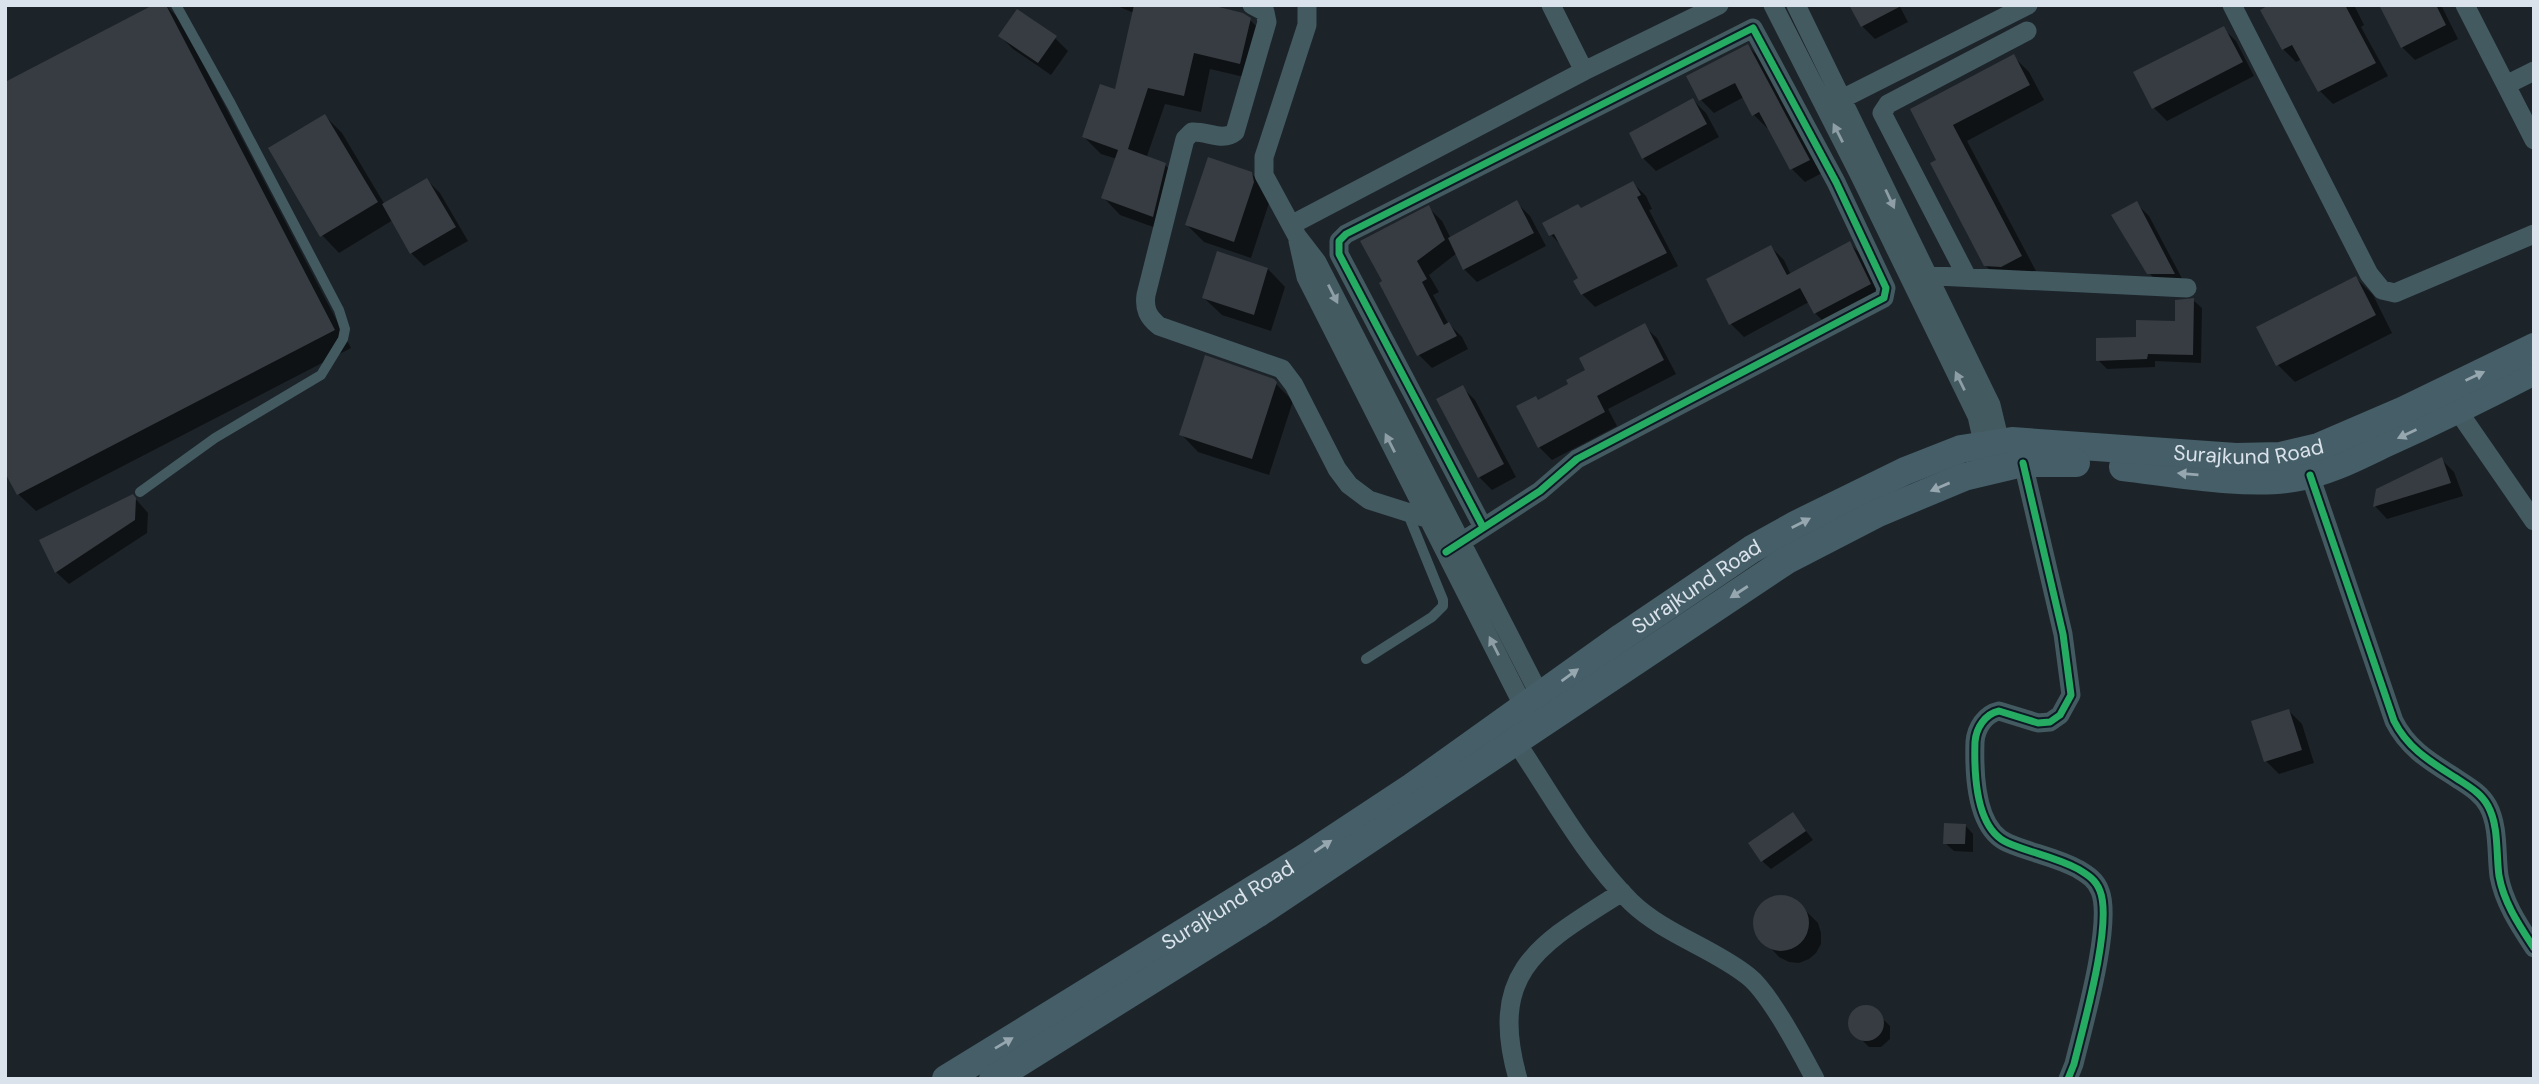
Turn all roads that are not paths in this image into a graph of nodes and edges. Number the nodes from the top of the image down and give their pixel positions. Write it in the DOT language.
graph roads {
  1 [pos="176,5"];
  2 [pos="1252,5"];
  3 [pos="1307,5"];
  4 [pos="1551,5"];
  5 [pos="1719,5"];
  6 [pos="1773,5"];
  7 [pos="1796,5"];
  8 [pos="2028,5"];
  9 [pos="2232,5"];
  10 [pos="2465,5"];
  11 [pos="2026,31"];
  12 [pos="1584,71"];
  13 [pos="2534,71"];
  14 [pos="2506,85"];
  15 [pos="1834,103"];
  16 [pos="1889,128"];
  17 [pos="2534,140"];
  18 [pos="1863,141"];
  19 [pos="1859,174"];
  20 [pos="1836,182"];
  21 [pos="1294,231"];
  22 [pos="2534,234"];
  23 [pos="1917,275"];
  24 [pos="1967,277"];
  25 [pos="2187,288"];
  26 [pos="2534,347"];
  27 [pos="2534,371"];
  28 [pos="2458,411"];
  29 [pos="2000,457"];
  30 [pos="2310,475"];
  31 [pos="140,492"];
  32 [pos="1408,513"];
  33 [pos="1429,519"];
  34 [pos="2534,521"];
  35 [pos="1483,527"];
  36 [pos="1454,547"];
  37 [pos="1366,659"];
  38 [pos="1534,719"];
  39 [pos="1622,892"];
  40 [pos="2534,948"];
  41 [pos="946,1079"];
  42 [pos="993,1079"];
  43 [pos="1518,1079"];
  44 [pos="1815,1079"];
  45 [pos="2068,1079"];
  1 -- 31 [label="lane"];
  2 -- 32 [label="street"];
  3 -- 21 [label="street"];
  4 -- 12 [label="street"];
  5 -- 12 [label="street"];
  6 -- 15 [label="street"];
  7 -- 15 [label="street"];
  8 -- 15 [label="street"];
  9 -- 22 [label="street"];
  10 -- 14 [label="street"];
  11 -- 16 [label="street"];
  12 -- 21 [label="street"];
  13 -- 14 [label="street"];
  14 -- 17 [label="street"];
  15 -- 18 [label="street"];
  19 -- 15 [label="street, one-way"];
  16 -- 18 [label="street"];
  16 -- 24 [label="street"];
  18 -- 23 [label="street, one-way"];
  19 -- 20 [label="street"];
  19 -- 23 [label="street"];
  20 -- 35 [label="street"];
  20 -- 35 [label="street"];
  33 -- 21 [label="street, one-way"];
  21 -- 36 [label="street, one-way"];
  23 -- 24 [label="street"];
  23 -- 29 [label="street"];
  24 -- 25 [label="street"];
  29 -- 26 [label="main road, Surajkund Road, one-way"];
  27 -- 28 [label="main road, Surajkund Road"];
  28 -- 30 [label="main road, Surajkund Road, one-way"];
  28 -- 34 [label="street"];
  30 -- 29 [label="main road, Surajkund Road, one-way"];
  29 -- 38 [label="main road, Surajkund Road"];
  29 -- 45 [label="street"];
  30 -- 40 [label="street"];
  32 -- 33 [label="street"];
  32 -- 37 [label="lane"];
  33 -- 36 [label="street"];
  35 -- 36 [label="street"];
  36 -- 38 [label="street"];
  38 -- 39 [label="street"];
  41 -- 38 [label="main road, Surajkund Road, one-way"];
  38 -- 42 [label="main road, Surajkund Road"];
  39 -- 43 [label="street"];
  39 -- 44 [label="street"];
}
